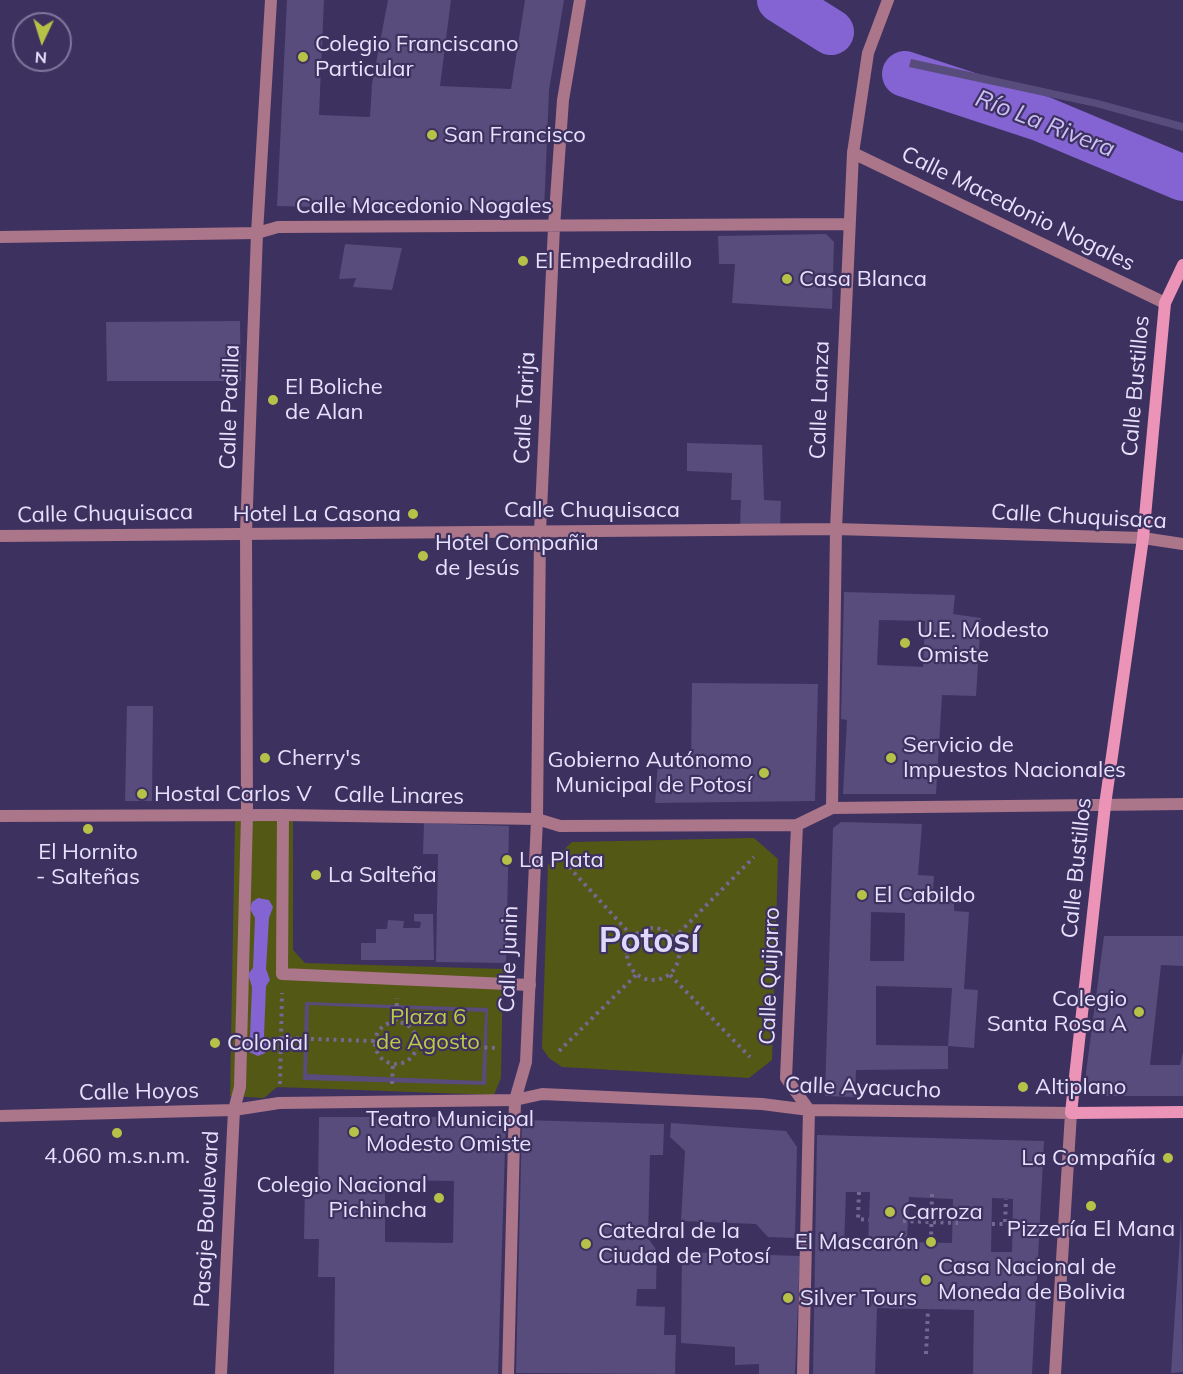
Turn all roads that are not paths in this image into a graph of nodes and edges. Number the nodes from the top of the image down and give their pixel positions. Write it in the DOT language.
graph roads {
  1 [pos="271,0"];
  2 [pos="580,0"];
  3 [pos="888,0"];
  4 [pos="853,153"];
  5 [pos="848,224"];
  6 [pos="554,227"];
  7 [pos="257,233"];
  8 [pos="0,237"];
  9 [pos="1183,265"];
  10 [pos="1165,303"];
  11 [pos="836,529"];
  12 [pos="246,532"];
  13 [pos="540,532"];
  14 [pos="0,536"];
  15 [pos="1143,537"];
  16 [pos="1183,544"];
  17 [pos="1183,804"];
  18 [pos="1105,805"];
  19 [pos="832,808"];
  20 [pos="247,815"];
  21 [pos="283,815"];
  22 [pos="0,816"];
  23 [pos="537,819"];
  24 [pos="797,825"];
  25 [pos="530,985"];
  26 [pos="515,1100"];
  27 [pos="234,1110"];
  28 [pos="808,1110"];
  29 [pos="1183,1112"];
  30 [pos="1071,1113"];
  31 [pos="0,1116"];
  32 [pos="221,1374"];
  33 [pos="508,1374"];
  34 [pos="803,1374"];
  35 [pos="1055,1374"];
  1 -- 7 [label="street, Calle Padilla"];
  2 -- 6 [label="street, Calle Tarija"];
  3 -- 4 [label="street, Calle Lanza"];
  4 -- 5 [label="street, Calle Lanza"];
  4 -- 10 [label="street, Calle Macedonio Nogales"];
  5 -- 6 [label="street, Calle Macedonio Nogales"];
  5 -- 11 [label="street, Calle Lanza"];
  6 -- 7 [label="street, Calle Macedonio Nogales"];
  6 -- 13 [label="street, Calle Tarija"];
  7 -- 8 [label="street, Calle Macedonio Nogales"];
  7 -- 12 [label="street, Calle Padilla"];
  9 -- 10 [label="main road, Calle Bustillos"];
  10 -- 15 [label="main road, Calle Bustillos"];
  11 -- 13 [label="street, Calle Chuquisaca"];
  11 -- 15 [label="street, Calle Chuquisaca"];
  11 -- 19 [label="street, Calle Lanza"];
  12 -- 13 [label="street, Calle Chuquisaca"];
  12 -- 14 [label="street, Calle Chuquisaca"];
  12 -- 20 [label="street, Calle Padilla"];
  13 -- 23 [label="street, Calle Tarija"];
  15 -- 16 [label="street, Calle Chuquisaca"];
  15 -- 18 [label="main road, Calle Bustillos"];
  17 -- 18 [label="street"];
  18 -- 19 [label="street"];
  18 -- 30 [label="main road, Calle Bustillos"];
  19 -- 24 [label="street"];
  20 -- 21 [label="street, Calle Linares"];
  20 -- 22 [label="street, Calle Linares"];
  20 -- 27 [label="street, Pasaje Boulevard"];
  21 -- 23 [label="street, Calle Linares"];
  21 -- 25 [label="street"];
  23 -- 24 [label="street, Calle Linares"];
  23 -- 25 [label="street, Calle Junin"];
  24 -- 28 [label="street, Calle Quijarro"];
  25 -- 26 [label="street, Calle Junin"];
  26 -- 27 [label="street, Calle Hoyos"];
  26 -- 28 [label="street, Calle Ayacucho"];
  26 -- 33 [label="street, Calle Junin"];
  27 -- 31 [label="street, Calle Hoyos"];
  27 -- 32 [label="street, Pasaje Boulevard"];
  28 -- 30 [label="street, Calle Ayacucho"];
  28 -- 34 [label="street"];
  29 -- 30 [label="main road, Calle Ayacucho"];
  30 -- 35 [label="street, Calle Bustillos"];
}
